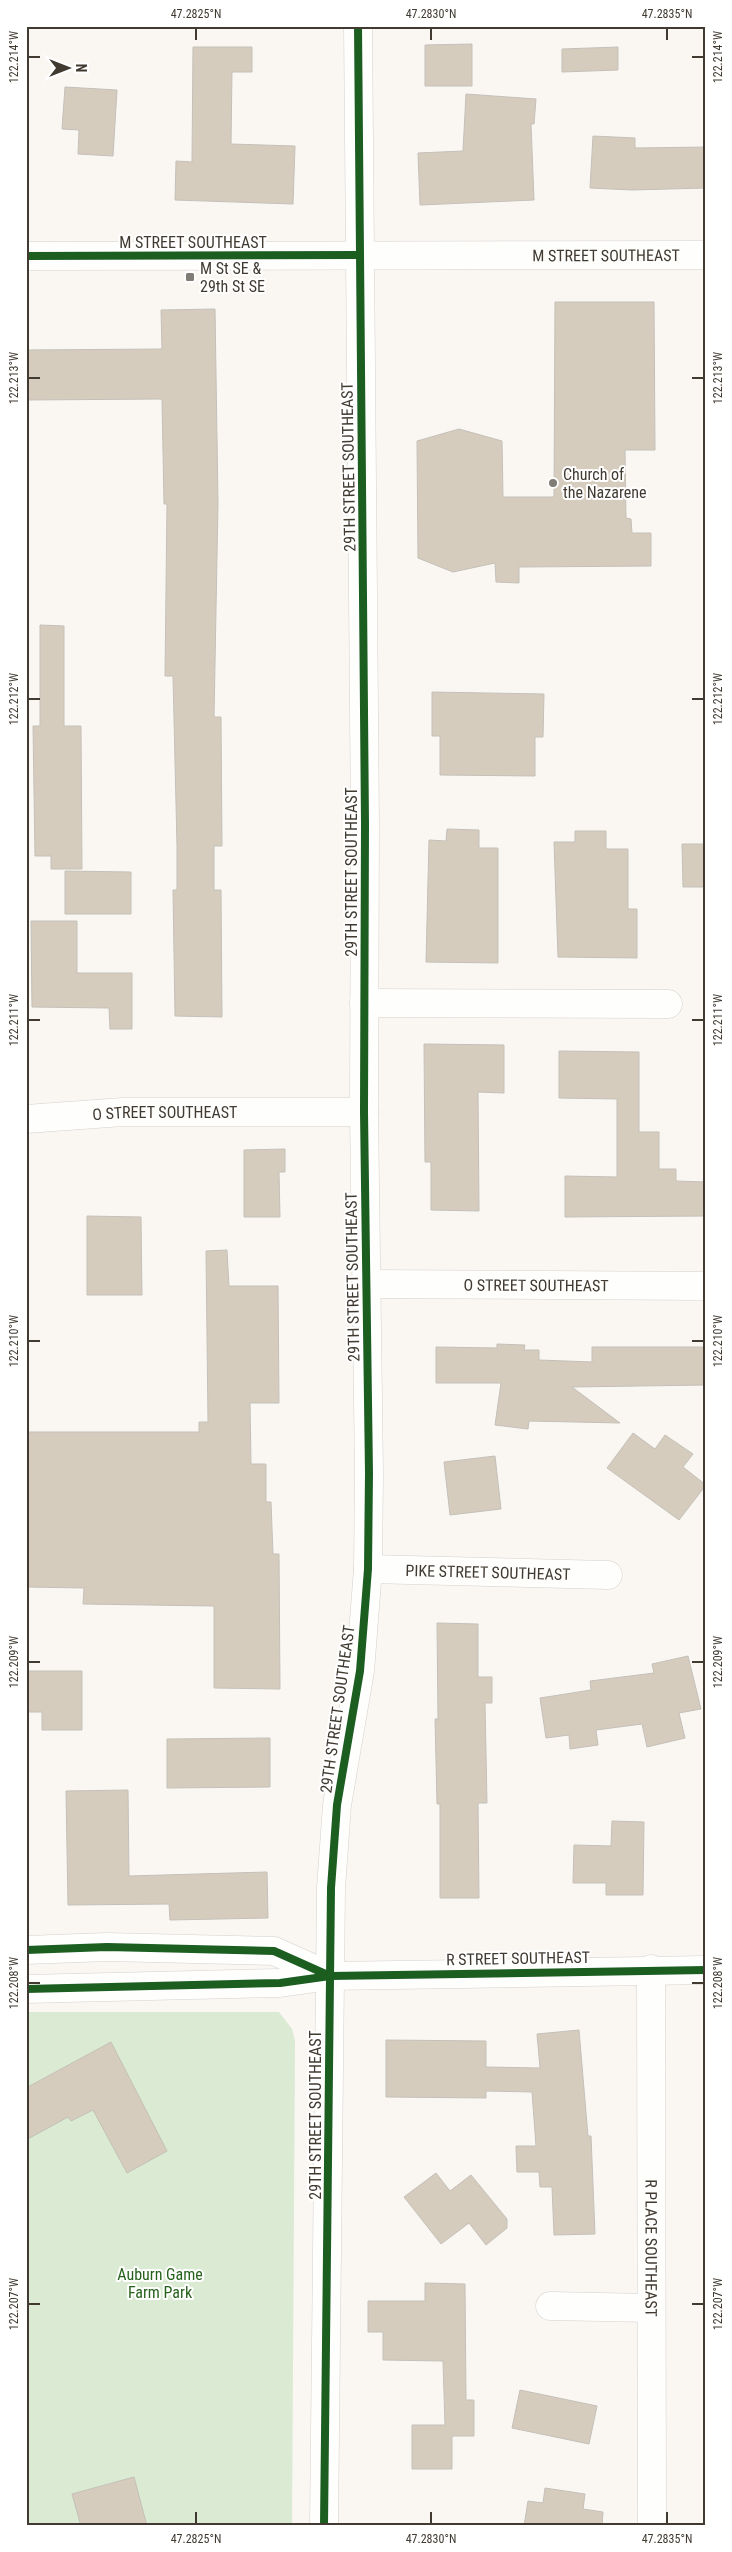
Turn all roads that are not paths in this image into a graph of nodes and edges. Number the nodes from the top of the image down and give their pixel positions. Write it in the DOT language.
graph roads {
  1 [pos="358,26"];
  2 [pos="359,255"];
  3 [pos="706,255"];
  4 [pos="26,256"];
  5 [pos="364,1004"];
  6 [pos="668,1004"];
  7 [pos="364,1112"];
  8 [pos="26,1119"];
  9 [pos="366,1284"];
  10 [pos="706,1286"];
  11 [pos="368,1569"];
  12 [pos="608,1576"];
  13 [pos="26,1950"];
  14 [pos="651,1969"];
  15 [pos="706,1970"];
  16 [pos="330,1976"];
  17 [pos="26,1989"];
  18 [pos="550,2306"];
  19 [pos="651,2308"];
  20 [pos="324,2526"];
  21 [pos="652,2526"];
  1 -- 2 [label="street, 29TH STREET SOUTHEAST"];
  2 -- 3 [label="street, M STREET SOUTHEAST"];
  2 -- 4 [label="street, M STREET SOUTHEAST"];
  2 -- 5 [label="street, 29TH STREET SOUTHEAST"];
  5 -- 6 [label="street"];
  5 -- 7 [label="street, 29TH STREET SOUTHEAST"];
  7 -- 8 [label="street, O STREET SOUTHEAST"];
  7 -- 9 [label="street, 29TH STREET SOUTHEAST"];
  9 -- 10 [label="street, O STREET SOUTHEAST"];
  9 -- 11 [label="street, 29TH STREET SOUTHEAST"];
  11 -- 12 [label="street, PIKE STREET SOUTHEAST"];
  11 -- 16 [label="street, 29TH STREET SOUTHEAST"];
  13 -- 16 [label="street, R STREET SOUTHEAST"];
  14 -- 15 [label="street, R STREET SOUTHEAST"];
  14 -- 16 [label="street, R STREET SOUTHEAST"];
  14 -- 19 [label="street, R PLACE SOUTHEAST"];
  16 -- 17 [label="street, R STREET SOUTHEAST"];
  16 -- 20 [label="street, 29TH STREET SOUTHEAST"];
  18 -- 19 [label="street"];
  19 -- 21 [label="street, R PLACE SOUTHEAST"];
}
